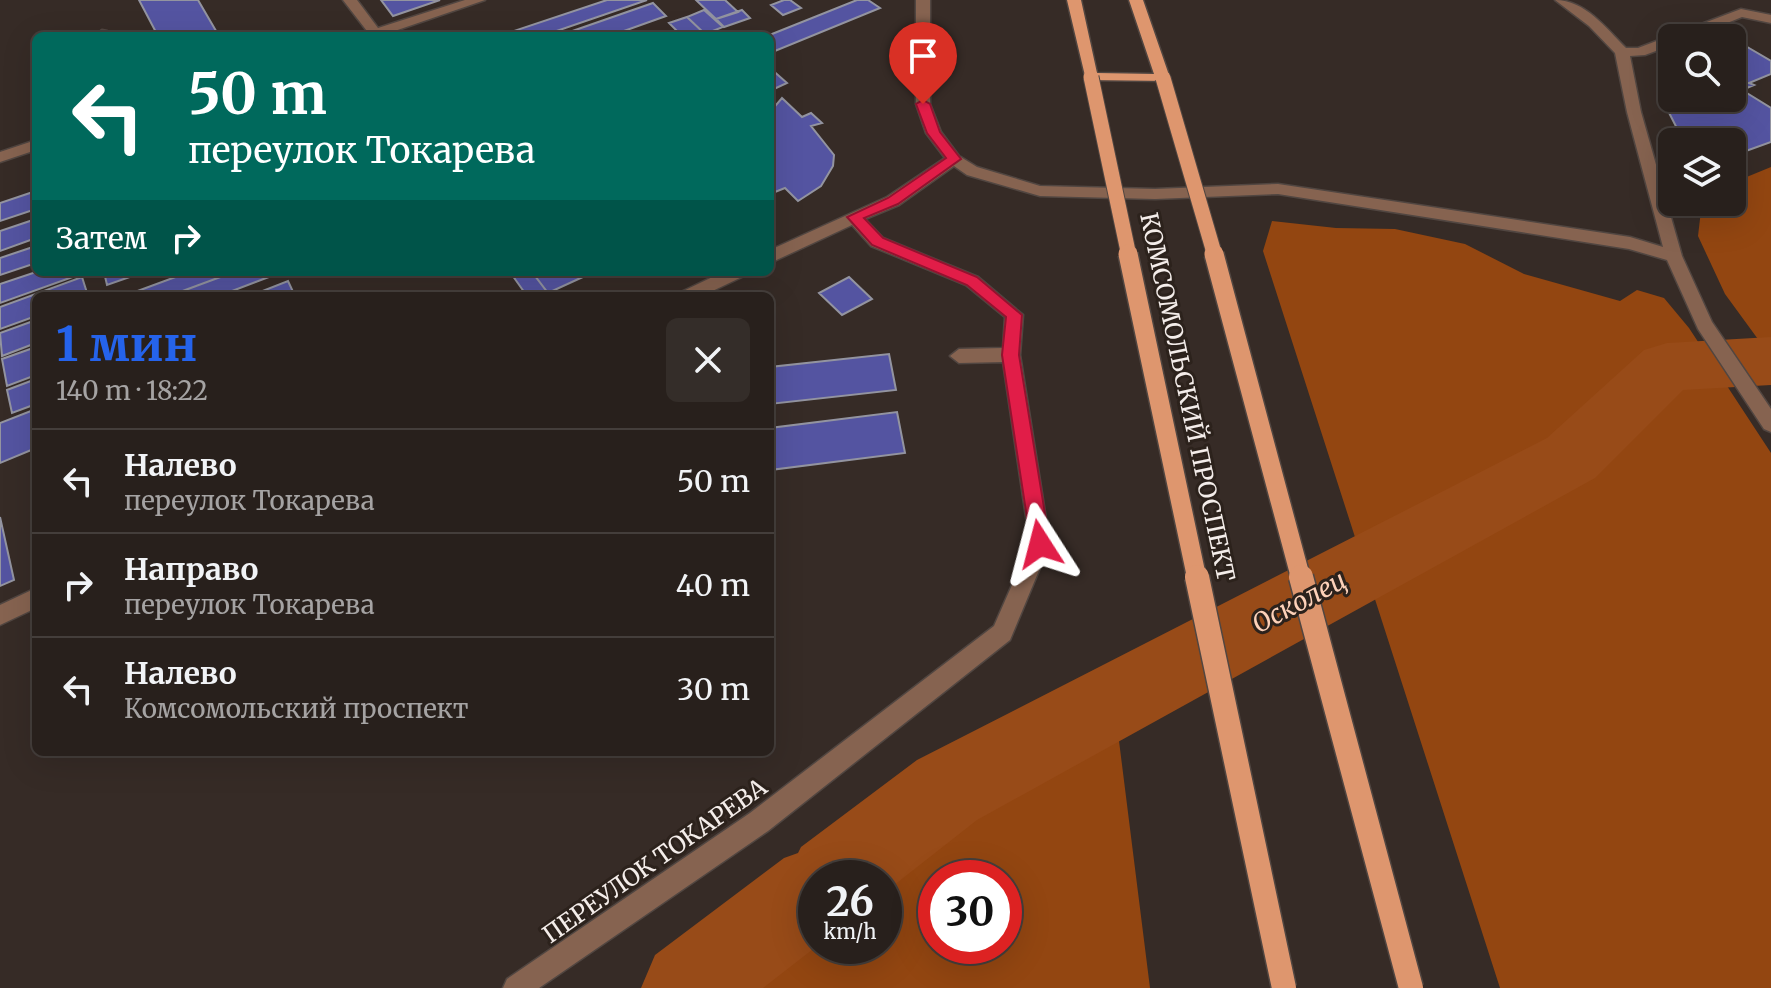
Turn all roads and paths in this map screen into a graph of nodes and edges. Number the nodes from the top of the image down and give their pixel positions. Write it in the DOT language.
graph roads {
  1 [pos="350,0"];
  2 [pos="478,0"];
  3 [pos="923,0"];
  4 [pos="1074,0"];
  5 [pos="1136,0"];
  6 [pos="1562,0"];
  7 [pos="1771,19"];
  8 [pos="1713,24"];
  9 [pos="369,32"];
  10 [pos="376,32"];
  11 [pos="1658,45"];
  12 [pos="1622,52"];
  13 [pos="1091,77"];
  14 [pos="1163,78"];
  15 [pos="32,146"];
  16 [pos="0,157"];
  17 [pos="954,159"];
  18 [pos="854,217"];
  19 [pos="774,255"];
  20 [pos="1674,256"];
  21 [pos="730,276"];
  22 [pos="696,292"];
  23 [pos="1011,355"];
  24 [pos="959,356"];
  25 [pos="1771,424"];
  26 [pos="32,600"];
  27 [pos="0,615"];
  28 [pos="516,988"];
  29 [pos="1284,988"];
  30 [pos="1411,988"];
  1 -- 9 [label="street"];
  2 -- 10 [label="street"];
  3 -- 17 [label="street, КОМСОМОЛЬСКИЙ ПРОСПЕКТ"];
  4 -- 13 [label="main road, КОМСОМОЛЬСКИЙ ПРОСПЕКТ"];
  5 -- 14 [label="main road"];
  6 -- 12 [label="street"];
  7 -- 8 [label="street"];
  11 -- 12 [label="street"];
  12 -- 20 [label="street"];
  13 -- 14 [label="main road"];
  13 -- 29 [label="main road, КОМСОМОЛЬСКИЙ ПРОСПЕКТ, bridge"];
  14 -- 30 [label="main road, bridge"];
  15 -- 16 [label="street"];
  17 -- 18 [label="street"];
  17 -- 20 [label="street, КОМСОМОЛЬСКИЙ ПРОСПЕКТ"];
  18 -- 19 [label="street"];
  18 -- 23 [label="street, ПЕРЕУЛОК ТОКАРЕВА"];
  20 -- 25 [label="street"];
  21 -- 22 [label="street"];
  23 -- 24 [label="street"];
  23 -- 28 [label="street, ПЕРЕУЛОК ТОКАРЕВА"];
  26 -- 27 [label="street"];
}
